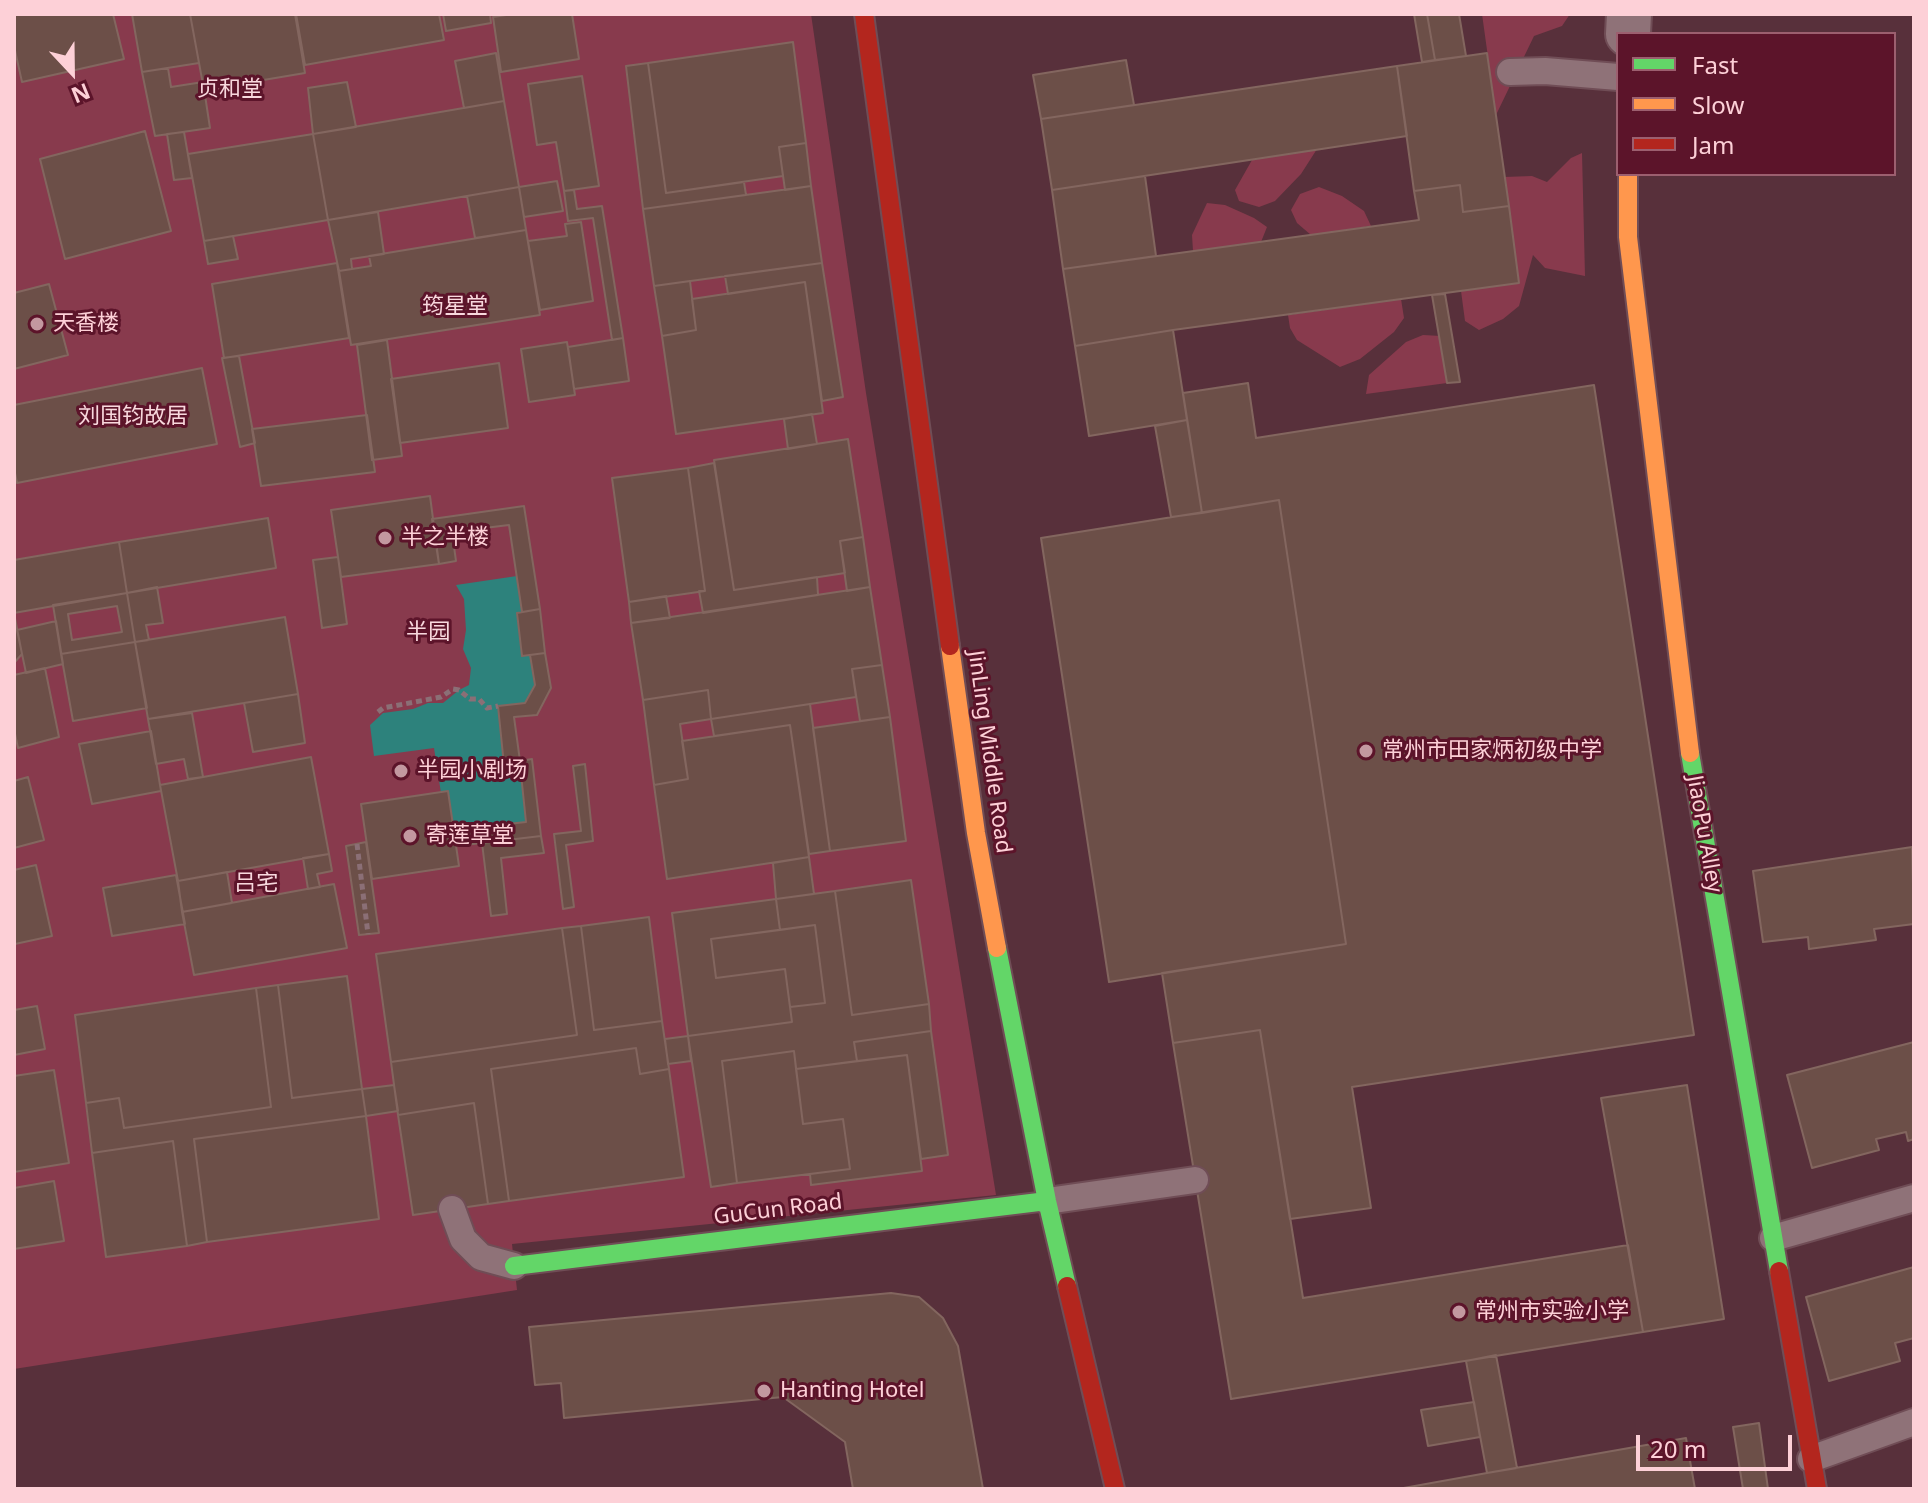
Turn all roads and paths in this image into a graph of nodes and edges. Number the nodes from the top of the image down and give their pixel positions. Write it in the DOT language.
graph roads {
  1 [pos="864,14"];
  2 [pos="1510,72"];
  3 [pos="1616,77"];
  4 [pos="1628,176"];
  5 [pos="498,706"];
  6 [pos="378,712"];
  7 [pos="357,844"];
  8 [pos="368,934"];
  9 [pos="1195,1180"];
  10 [pos="1914,1198"];
  11 [pos="1047,1201"];
  12 [pos="452,1209"];
  13 [pos="1773,1238"];
  14 [pos="514,1266"];
  15 [pos="1914,1422"];
  16 [pos="1811,1459"];
  17 [pos="1115,1489"];
  18 [pos="1817,1489"];
  1 -- 11 [label="street, JinLing Middle Road"];
  2 -- 3 [label="lane"];
  4 -- 13 [label="street, JiaoPu Alley"];
  5 -- 6 [label="path"];
  7 -- 8 [label="path"];
  9 -- 11 [label="lane"];
  10 -- 13 [label="lane"];
  11 -- 14 [label="street, GuCun Road"];
  11 -- 17 [label="street, JinLing Middle Road"];
  12 -- 14 [label="lane"];
  13 -- 16 [label="street, JiaoPu Alley"];
  15 -- 16 [label="lane"];
  16 -- 18 [label="street, JiaoPu Alley"];
}
